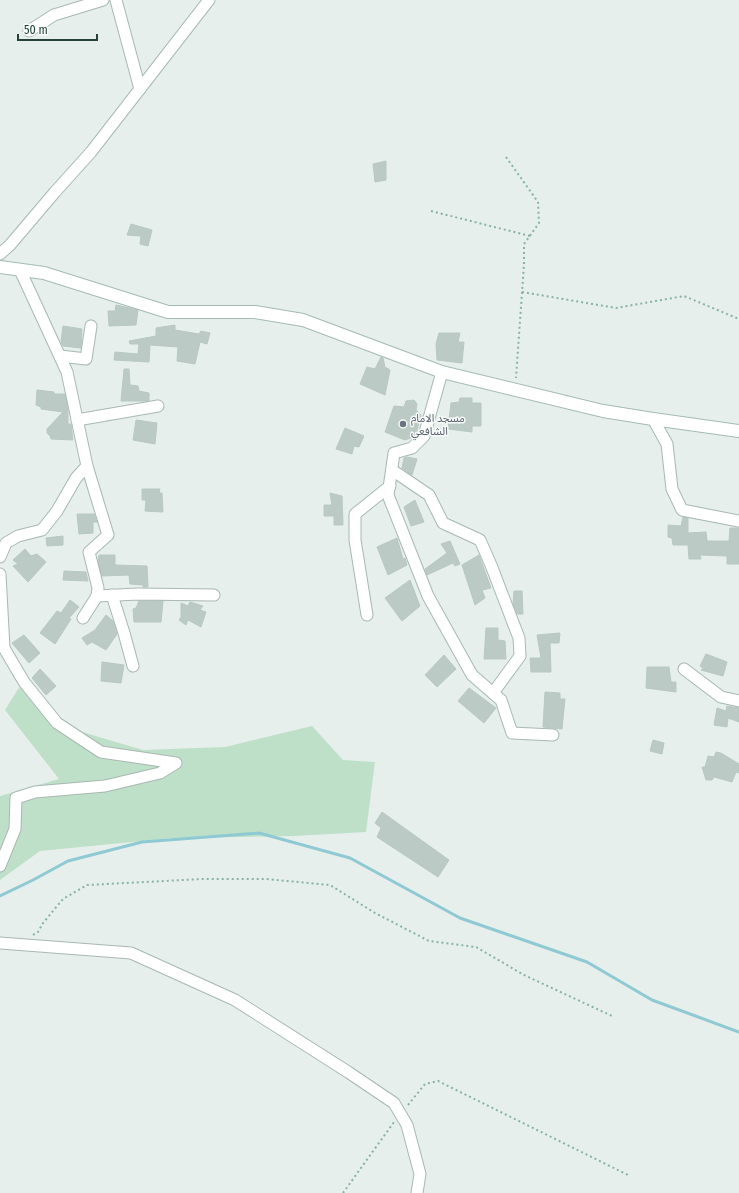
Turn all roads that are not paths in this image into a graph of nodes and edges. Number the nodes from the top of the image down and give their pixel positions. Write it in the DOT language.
graph roads {
  1 [pos="103,0"];
  2 [pos="116,0"];
  3 [pos="209,0"];
  4 [pos="29,31"];
  5 [pos="140,89"];
  6 [pos="0,254"];
  7 [pos="0,267"];
  8 [pos="20,270"];
  9 [pos="91,326"];
  10 [pos="60,356"];
  11 [pos="442,372"];
  12 [pos="158,406"];
  13 [pos="653,419"];
  14 [pos="78,420"];
  15 [pos="739,431"];
  16 [pos="88,466"];
  17 [pos="392,470"];
  18 [pos="390,486"];
  19 [pos="739,521"];
  20 [pos="0,557"];
  21 [pos="0,574"];
  22 [pos="112,595"];
  23 [pos="214,595"];
  24 [pos="98,596"];
  25 [pos="367,615"];
  26 [pos="83,618"];
  27 [pos="133,666"];
  28 [pos="684,669"];
  29 [pos="493,694"];
  30 [pos="739,701"];
  31 [pos="553,735"];
  32 [pos="0,866"];
  33 [pos="0,943"];
  34 [pos="416,1193"];
  1 -- 4 [label="street"];
  2 -- 5 [label="street"];
  3 -- 5 [label="street"];
  5 -- 6 [label="street"];
  7 -- 8 [label="street"];
  8 -- 10 [label="street"];
  8 -- 11 [label="street"];
  9 -- 10 [label="street"];
  10 -- 14 [label="street"];
  11 -- 13 [label="street"];
  11 -- 17 [label="street"];
  12 -- 14 [label="street"];
  13 -- 15 [label="street"];
  13 -- 19 [label="street"];
  14 -- 16 [label="street"];
  16 -- 20 [label="street"];
  16 -- 24 [label="street"];
  17 -- 18 [label="street"];
  17 -- 29 [label="street"];
  18 -- 25 [label="street"];
  18 -- 29 [label="street"];
  21 -- 32 [label="street"];
  22 -- 23 [label="street"];
  22 -- 24 [label="street"];
  22 -- 27 [label="street"];
  24 -- 26 [label="street"];
  28 -- 30 [label="street"];
  29 -- 31 [label="street"];
  33 -- 34 [label="street"];
}
